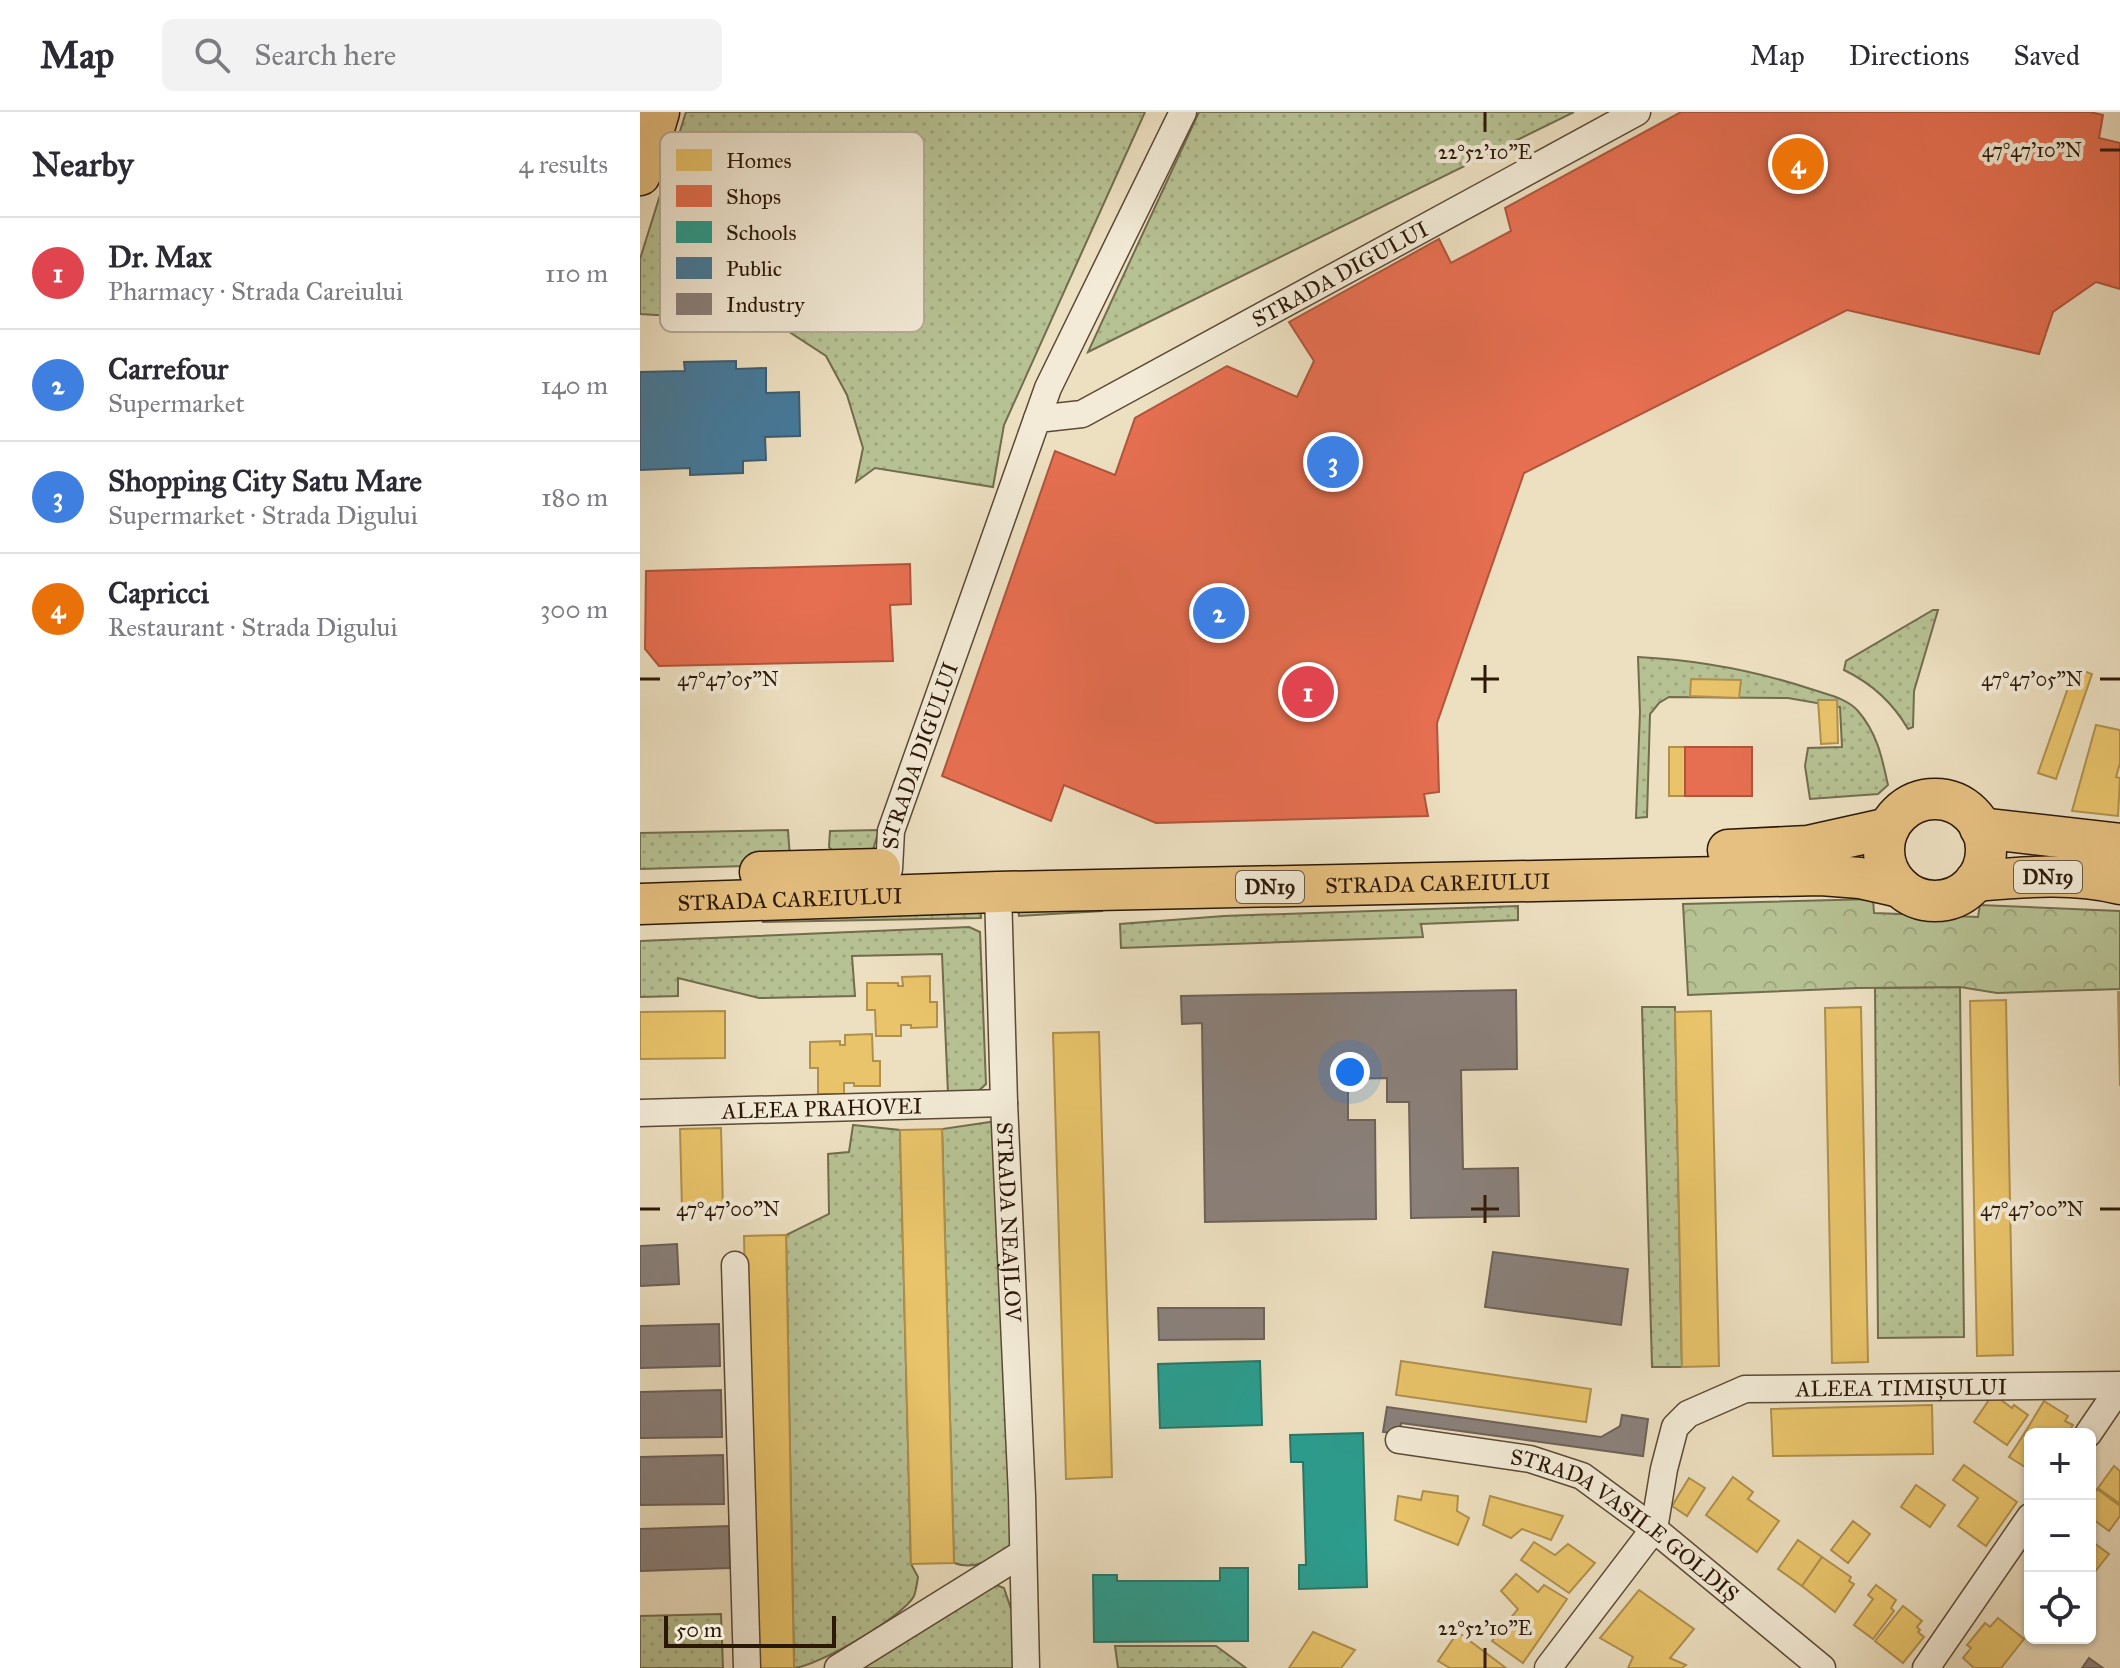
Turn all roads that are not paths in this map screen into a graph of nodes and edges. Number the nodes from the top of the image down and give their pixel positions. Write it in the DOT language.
graph roads {
  1 [pos="659,112"];
  2 [pos="1183,112"];
  3 [pos="1637,112"];
  4 [pos="640,175"];
  5 [pos="1037,419"];
  6 [pos="1889,828"];
  7 [pos="1980,828"];
  8 [pos="2120,844"];
  9 [pos="889,869"];
  10 [pos="640,877"];
  11 [pos="1975,881"];
  12 [pos="2120,884"];
  13 [pos="1900,887"];
  14 [pos="998,892"];
  15 [pos="640,904"];
  16 [pos="1004,1103"];
  17 [pos="640,1113"];
  18 [pos="735,1265"];
  19 [pos="2120,1386"];
  20 [pos="2092,1428"];
  21 [pos="1399,1440"];
  22 [pos="2024,1526"];
  23 [pos="1654,1529"];
  24 [pos="1023,1553"];
  25 [pos="747,1668"];
  26 [pos="838,1668"];
  27 [pos="1026,1668"];
  28 [pos="1548,1668"];
  29 [pos="1822,1668"];
  30 [pos="1926,1668"];
  1 -- 4 [label="main road"];
  2 -- 5 [label="street, STRADA DIGULUI"];
  3 -- 5 [label="street, STRADA DIGULUI"];
  5 -- 9 [label="street, STRADA DIGULUI"];
  6 -- 7 [label="main road, DN19"];
  6 -- 9 [label="main road, STRADA CAREIULUI / DN19"];
  6 -- 13 [label="main road"];
  7 -- 8 [label="main road, DN19"];
  7 -- 11 [label="main road, DN19"];
  9 -- 10 [label="main road, STRADA CAREIULUI / DN19"];
  11 -- 12 [label="main road, DN19"];
  11 -- 13 [label="main road, DN19"];
  13 -- 14 [label="main road, STRADA CAREIULUI / DN19"];
  14 -- 15 [label="main road, STRADA CAREIULUI / DN19"];
  14 -- 16 [label="street, STRADA NEAJLOV"];
  16 -- 17 [label="street, ALEEA PRAHOVEI"];
  16 -- 24 [label="street, STRADA NEAJLOV"];
  18 -- 25 [label="street"];
  19 -- 20 [label="street"];
  19 -- 23 [label="street, ALEEA TIMIȘULUI"];
  21 -- 23 [label="street, STRADA VASILE GOLDIȘ"];
  22 -- 30 [label="street"];
  23 -- 28 [label="street"];
  23 -- 29 [label="street, STRADA VASILE GOLDIȘ"];
  24 -- 26 [label="street"];
  24 -- 27 [label="street, STRADA NEAJLOV"];
}
